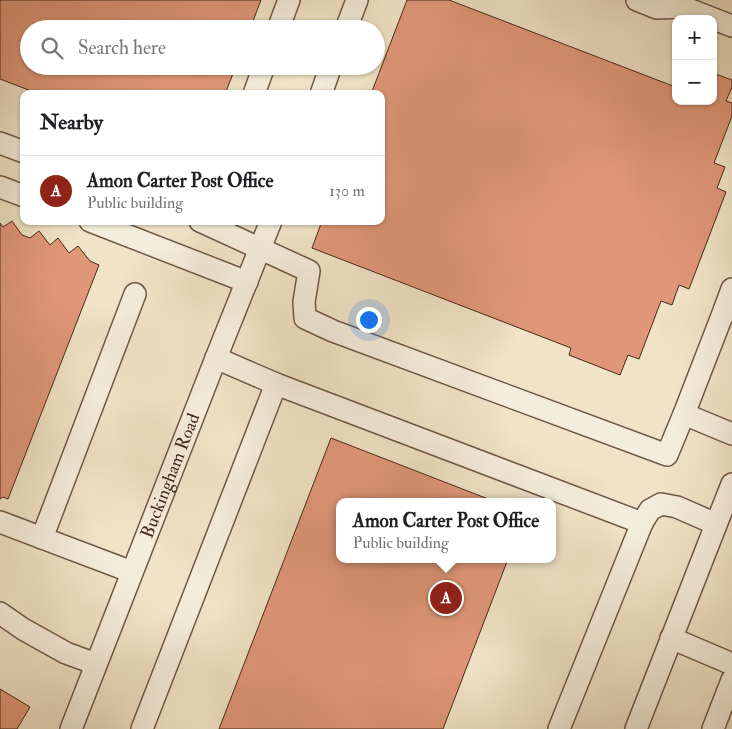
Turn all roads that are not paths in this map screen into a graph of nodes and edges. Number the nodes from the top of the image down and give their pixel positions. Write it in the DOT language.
graph roads {
  1 [pos="289,0"];
  2 [pos="357,0"];
  3 [pos="637,0"];
  4 [pos="684,3"];
  5 [pos="281,20"];
  6 [pos="349,20"];
  7 [pos="732,26"];
  8 [pos="261,75"];
  9 [pos="328,75"];
  10 [pos="255,90"];
  11 [pos="322,90"];
  12 [pos="0,143"];
  13 [pos="20,150"];
  14 [pos="0,187"];
  15 [pos="20,194"];
  16 [pos="100,225"];
  17 [pos="210,225"];
  18 [pos="269,225"];
  19 [pos="260,248"];
  20 [pos="247,282"];
  21 [pos="135,294"];
  22 [pos="730,303"];
  23 [pos="216,358"];
  24 [pos="276,384"];
  25 [pos="684,414"];
  26 [pos="732,434"];
  27 [pos="732,484"];
  28 [pos="0,522"];
  29 [pos="642,523"];
  30 [pos="716,524"];
  31 [pos="42,538"];
  32 [pos="132,572"];
  33 [pos="0,613"];
  34 [pos="671,638"];
  35 [pos="96,664"];
  36 [pos="732,664"];
  37 [pos="732,680"];
  38 [pos="563,728"];
  39 [pos="71,729"];
  40 [pos="142,729"];
  41 [pos="636,729"];
  42 [pos="713,729"];
  1 -- 5 [label="street"];
  2 -- 6 [label="street"];
  3 -- 4 [label="street"];
  4 -- 7 [label="street"];
  8 -- 10 [label="street"];
  9 -- 11 [label="street"];
  12 -- 13 [label="street"];
  14 -- 15 [label="street"];
  16 -- 20 [label="street"];
  17 -- 19 [label="street"];
  18 -- 19 [label="street, Buckingham Road"];
  19 -- 20 [label="street, Buckingham Road"];
  19 -- 25 [label="street"];
  20 -- 23 [label="street, Buckingham Road"];
  21 -- 31 [label="street"];
  22 -- 25 [label="street"];
  23 -- 24 [label="street"];
  23 -- 32 [label="street, Buckingham Road"];
  24 -- 29 [label="street"];
  24 -- 40 [label="street"];
  25 -- 26 [label="street"];
  27 -- 30 [label="street"];
  28 -- 31 [label="street"];
  29 -- 30 [label="street"];
  29 -- 38 [label="street"];
  30 -- 34 [label="street"];
  31 -- 32 [label="street"];
  32 -- 35 [label="street, Buckingham Road"];
  33 -- 35 [label="street"];
  34 -- 36 [label="street"];
  34 -- 41 [label="street"];
  35 -- 39 [label="street, Buckingham Road"];
  37 -- 42 [label="street"];
}
